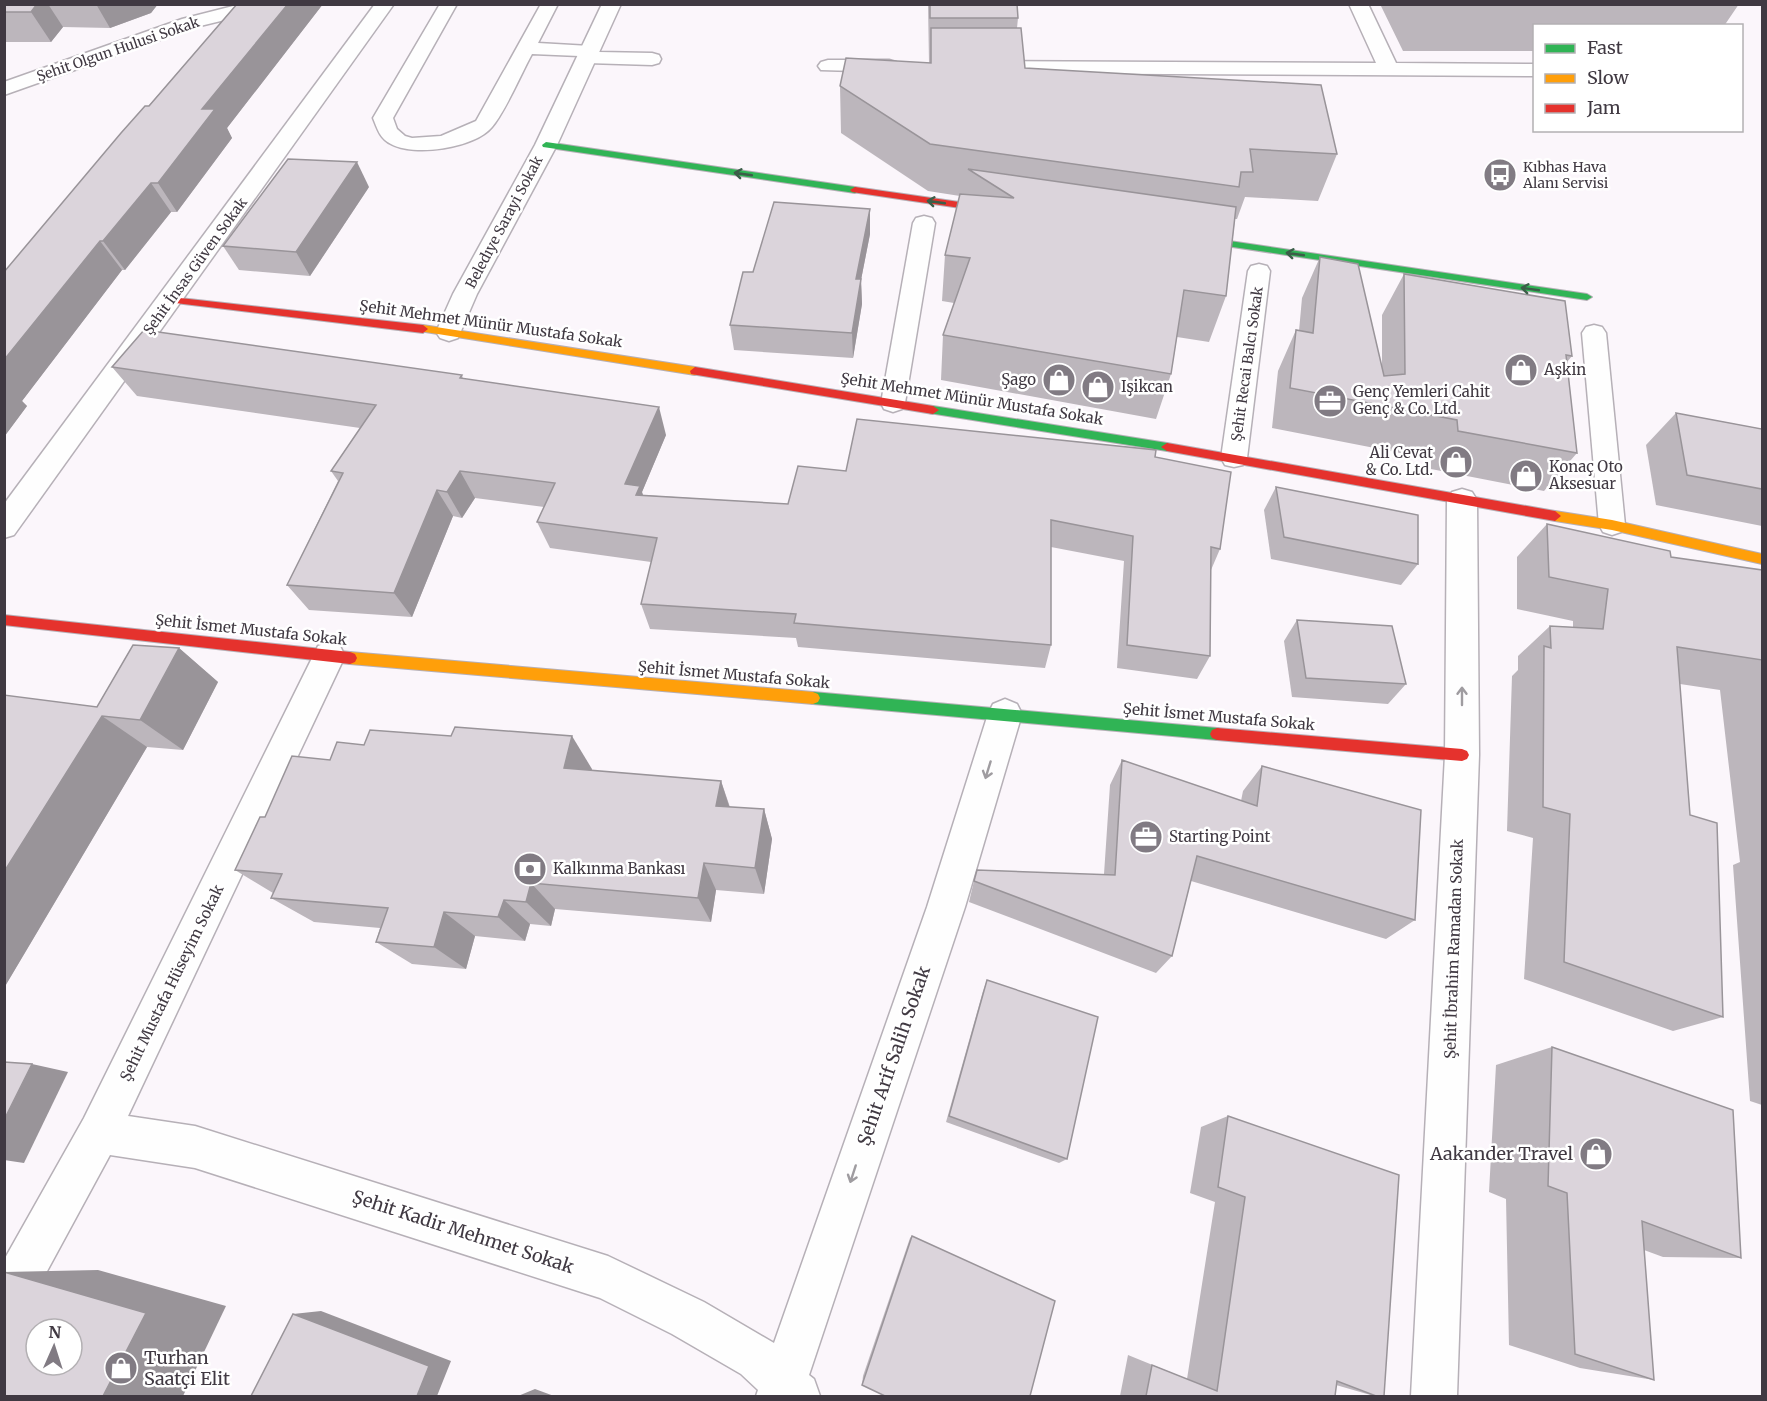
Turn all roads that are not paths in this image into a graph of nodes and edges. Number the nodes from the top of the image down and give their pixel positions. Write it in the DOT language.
graph roads {
  1 [pos="267,4"];
  2 [pos="385,4"];
  3 [pos="449,4"];
  4 [pos="550,4"];
  5 [pos="612,4"];
  6 [pos="1358,4"];
  7 [pos="527,48"];
  8 [pos="589,54"];
  9 [pos="652,59"];
  10 [pos="828,66"];
  11 [pos="912,66"];
  12 [pos="959,67"];
  13 [pos="4,69"];
  14 [pos="1389,69"];
  15 [pos="1533,70"];
  16 [pos="46,72"];
  17 [pos="4,89"];
  18 [pos="546,146"];
  19 [pos="1014,213"];
  20 [pos="924,224"];
  21 [pos="1178,237"];
  22 [pos="1259,271"];
  23 [pos="1587,297"];
  24 [pos="171,300"];
  25 [pos="449,332"];
  26 [pos="1594,333"];
  27 [pos="893,403"];
  28 [pos="1234,458"];
  29 [pos="1462,500"];
  30 [pos="1612,525"];
  31 [pos="4,527"];
  32 [pos="1762,559"];
  33 [pos="4,620"];
  34 [pos="329,656"];
  35 [pos="1005,714"];
  36 [pos="1462,755"];
  37 [pos="99,1133"];
  38 [pos="4,1305"];
  39 [pos="786,1393"];
  40 [pos="1434,1396"];
  1 -- 16 [label="street, Şehit Olgun Hulusi Sokak"];
  2 -- 24 [label="street, Şehit İnsas Güven Sokak"];
  3 -- 7 [label="lane"];
  4 -- 7 [label="lane"];
  5 -- 8 [label="street, Beledıye Sarayi Sokak"];
  6 -- 14 [label="street"];
  7 -- 8 [label="lane"];
  8 -- 9 [label="lane"];
  8 -- 18 [label="street, Beledıye Sarayi Sokak"];
  10 -- 11 [label="street"];
  12 -- 14 [label="street"];
  13 -- 16 [label="street"];
  14 -- 15 [label="street"];
  16 -- 17 [label="street, Şehit Olgun Hulusi Sokak"];
  19 -- 18 [label="street, one-way"];
  18 -- 25 [label="street, Beledıye Sarayi Sokak"];
  20 -- 27 [label="lane"];
  23 -- 21 [label="street, one-way"];
  22 -- 28 [label="lane, Şehit Recai Balcı Sokak"];
  24 -- 25 [label="street, Şehit Mehmet Münür Mustafa Sokak"];
  24 -- 31 [label="street, Şehit İnsas Güven Sokak"];
  25 -- 27 [label="street, Şehit Mehmet Münür Mustafa Sokak"];
  26 -- 30 [label="lane"];
  27 -- 28 [label="street, Şehit Mehmet Münür Mustafa Sokak"];
  28 -- 29 [label="street, Şehit Mehmet Münür Mustafa Sokak"];
  29 -- 30 [label="street, Şehit Mehmet Münür Mustafa Sokak"];
  36 -- 29 [label="street, Şehit İbrahim Ramadan Sokak, one-way"];
  30 -- 32 [label="street, Şehit Mehmet Münür Mustafa Sokak"];
  33 -- 34 [label="street, Şehit İsmet Mustafa Sokak"];
  34 -- 35 [label="street, Şehit İsmet Mustafa Sokak"];
  34 -- 37 [label="street, Şehit Mustafa Hüseyim Sokak"];
  35 -- 36 [label="street, Şehit İsmet Mustafa Sokak"];
  35 -- 39 [label="street, Şehit Arif Salih Sokak, one-way"];
  36 -- 40 [label="street, Şehit İbrahim Ramadan Sokak"];
  37 -- 38 [label="street, Şehit Mustafa Hüseyim Sokak"];
  37 -- 39 [label="street, Şehit Kadir Mehmet Sokak"];
}
